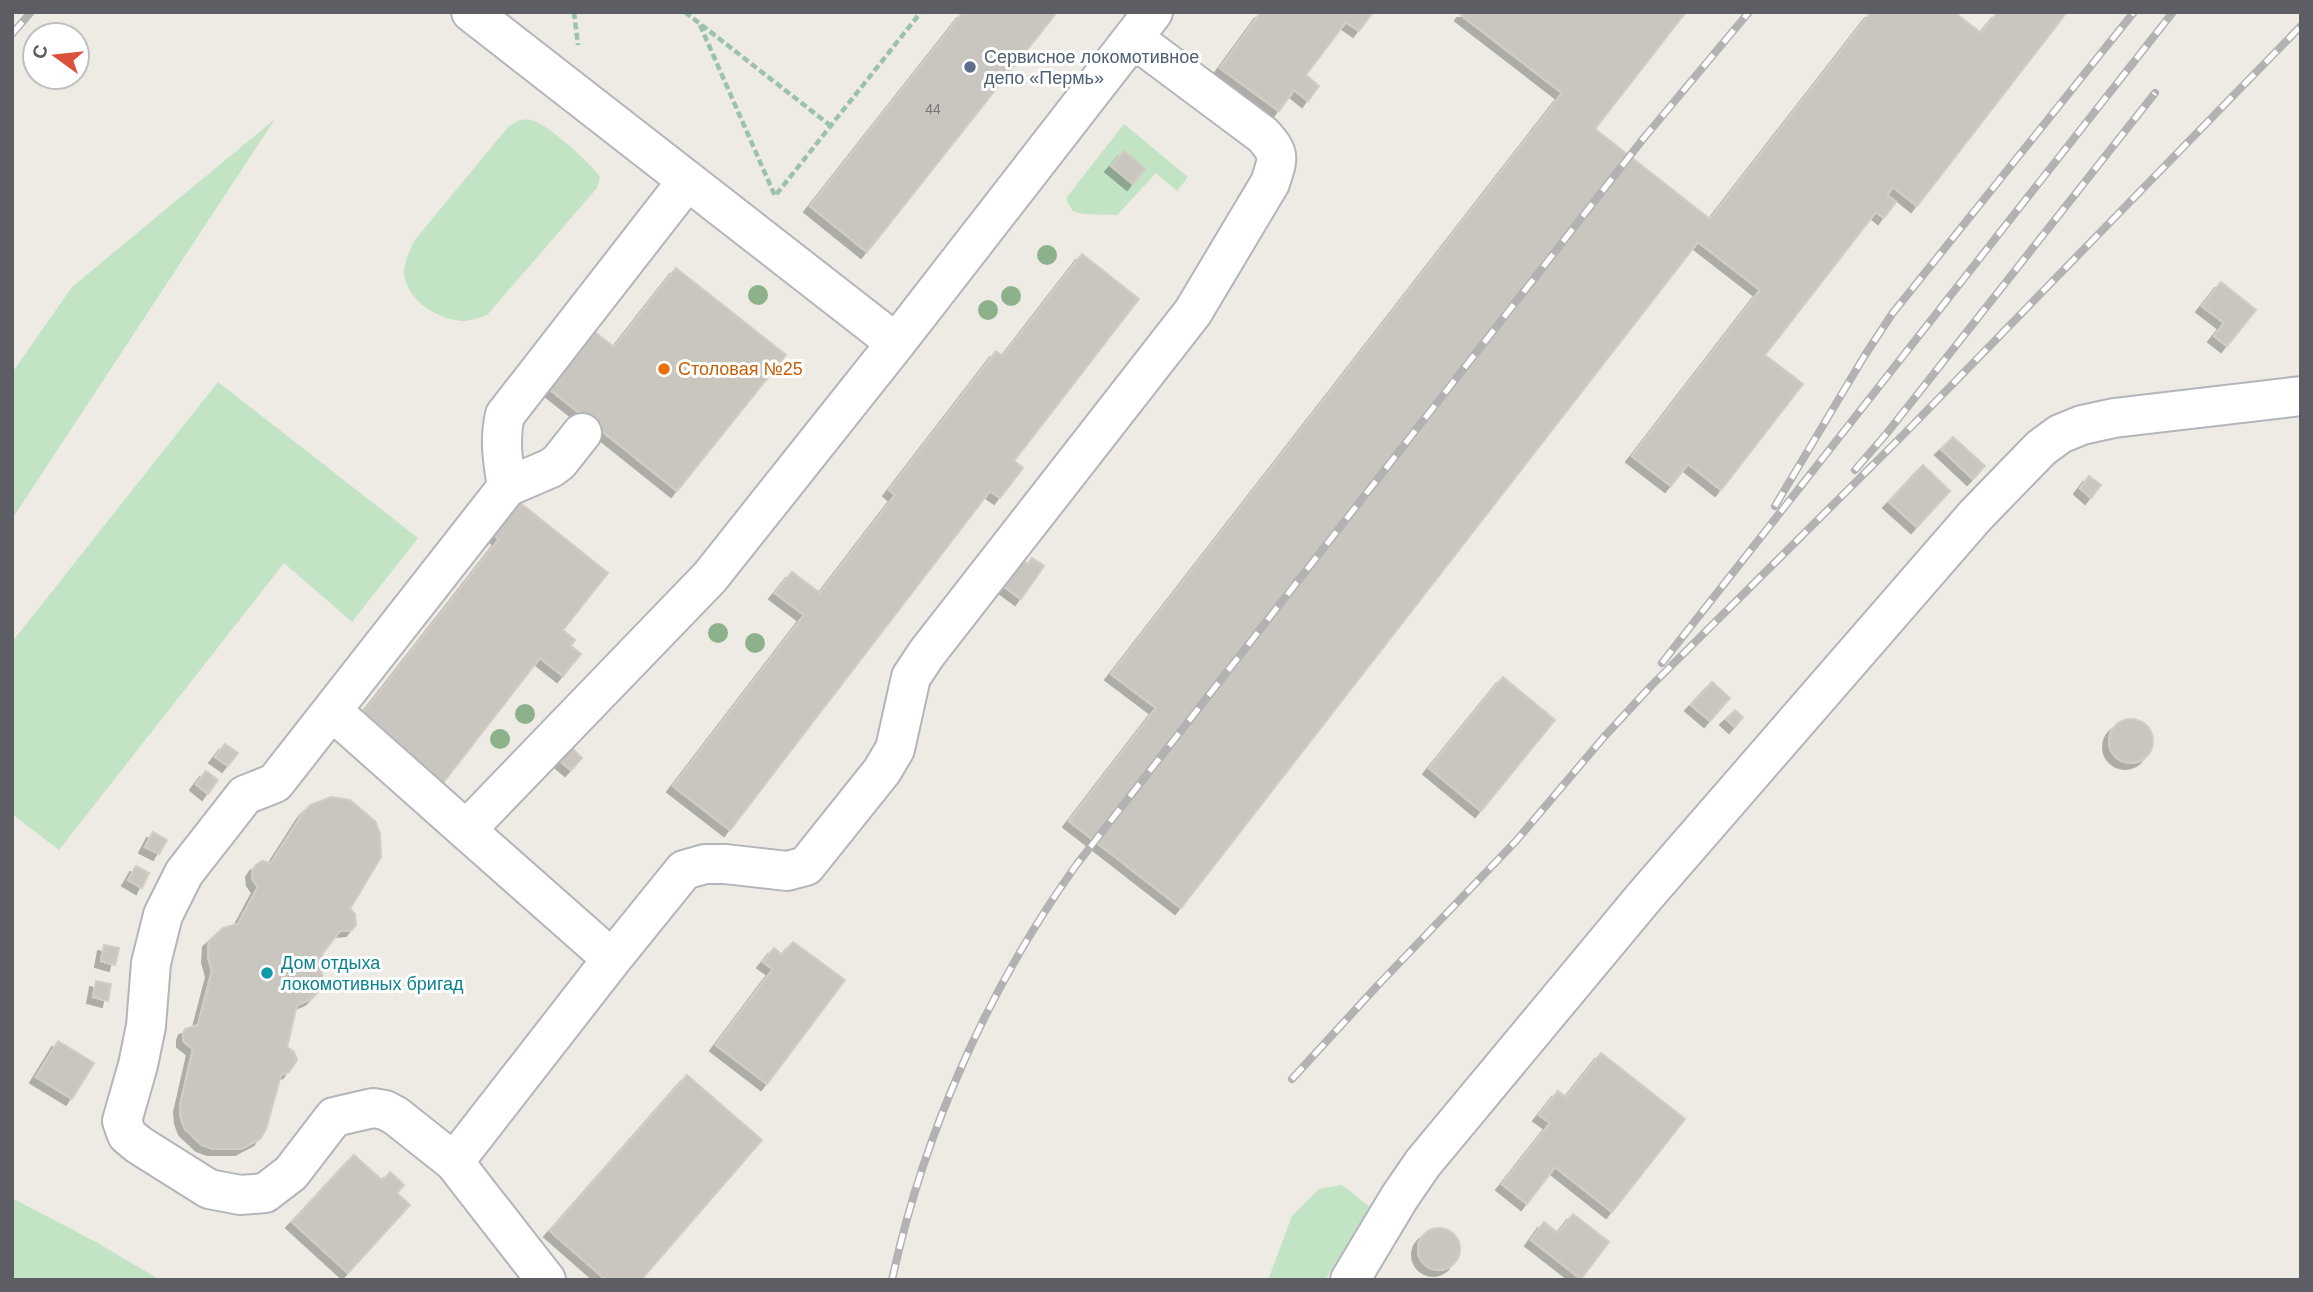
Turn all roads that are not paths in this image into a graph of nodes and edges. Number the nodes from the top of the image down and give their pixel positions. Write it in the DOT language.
graph roads {
  1 [pos="471,12"];
  2 [pos="1143,25"];
  3 [pos="687,181"];
  4 [pos="896,343"];
  5 [pos="2301,396"];
  6 [pos="582,433"];
  7 [pos="507,487"];
  8 [pos="332,710"];
  9 [pos="466,830"];
  10 [pos="612,959"];
  11 [pos="454,1162"];
  12 [pos="546,1280"];
  13 [pos="1350,1280"];
  1 -- 3 [label="lane"];
  2 -- 4 [label="lane"];
  2 -- 10 [label="lane"];
  3 -- 4 [label="lane"];
  3 -- 7 [label="lane"];
  4 -- 9 [label="lane"];
  5 -- 13 [label="lane"];
  6 -- 7 [label="lane"];
  7 -- 8 [label="lane"];
  8 -- 9 [label="lane"];
  8 -- 11 [label="lane"];
  9 -- 10 [label="lane"];
  10 -- 11 [label="lane"];
  11 -- 12 [label="lane"];
}
